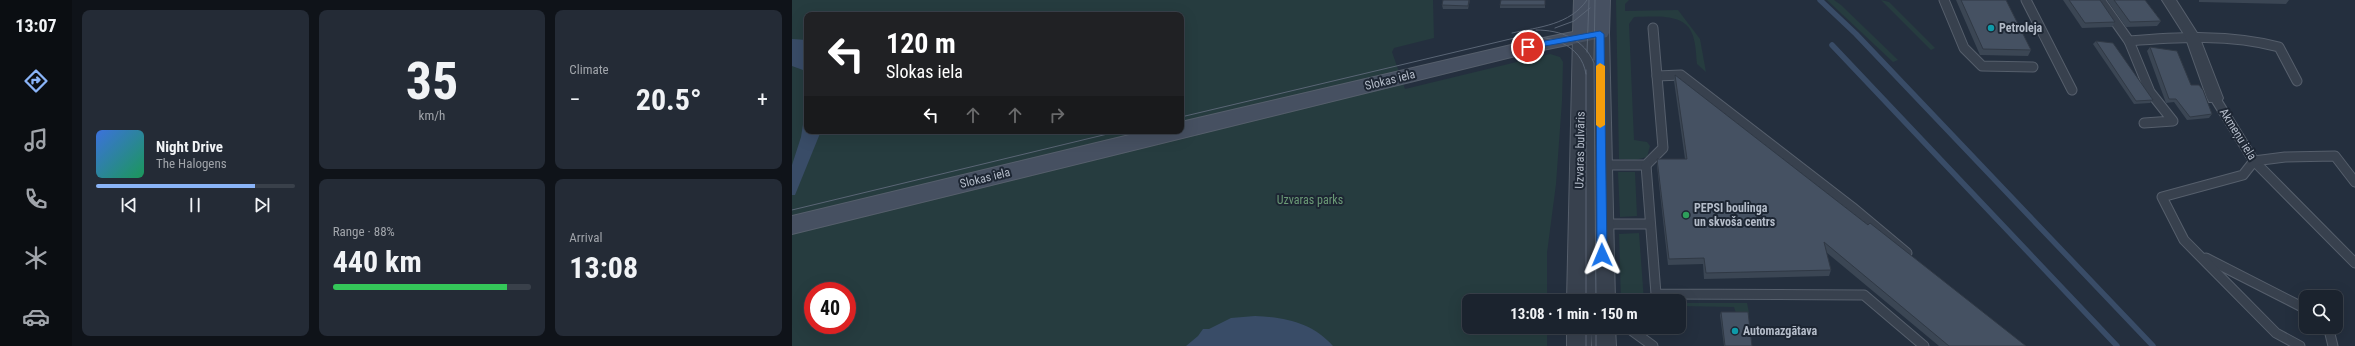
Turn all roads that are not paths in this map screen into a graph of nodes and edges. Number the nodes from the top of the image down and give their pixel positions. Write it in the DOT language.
graph roads {
  1 [pos="1583,0"];
  2 [pos="1601,0"];
  3 [pos="1944,0"];
  4 [pos="2026,0"];
  5 [pos="2100,0"];
  6 [pos="2169,0"];
  7 [pos="1653,28"];
  8 [pos="1591,35"];
  9 [pos="2192,36"];
  10 [pos="2129,41"];
  11 [pos="2033,67"];
  12 [pos="1657,76"];
  13 [pos="2297,81"];
  14 [pos="2072,90"];
  15 [pos="2215,98"];
  16 [pos="2144,123"];
  17 [pos="1184,130"];
  18 [pos="1168,134"];
  19 [pos="2254,161"];
  20 [pos="1600,165"];
  21 [pos="1646,165"];
  22 [pos="2355,182"];
  23 [pos="799,224"];
  24 [pos="1591,224"];
  25 [pos="1650,224"];
  26 [pos="2197,254"];
  27 [pos="1913,258"];
  28 [pos="2355,262"];
  29 [pos="1580,294"];
  30 [pos="1602,294"];
  31 [pos="2299,305"];
  32 [pos="1579,334"];
  33 [pos="1603,334"];
  34 [pos="1637,334"];
  35 [pos="2330,334"];
  36 [pos="1579,346"];
  37 [pos="1604,346"];
  38 [pos="1653,346"];
  39 [pos="1924,346"];
  40 [pos="2300,346"];
  41 [pos="2333,346"];
  1 -- 8 [label="main road, Uzvaras bulvāris"];
  2 -- 8 [label="main road, Uzvaras bulvāris"];
  3 -- 11 [label="lane"];
  4 -- 14 [label="lane"];
  5 -- 10 [label="lane"];
  6 -- 9 [label="street, Akmeņu iela"];
  7 -- 12 [label="lane"];
  8 -- 17 [label="main road, Slokas iela"];
  8 -- 20 [label="street, Uzvaras bulvāris"];
  8 -- 24 [label="street, Uzvaras bulvāris"];
  9 -- 10 [label="lane"];
  9 -- 13 [label="lane"];
  9 -- 15 [label="street, Akmeņu iela"];
  10 -- 16 [label="lane"];
  12 -- 21 [label="lane"];
  12 -- 27 [label="lane"];
  15 -- 19 [label="lane, Akmeņu iela"];
  18 -- 23 [label="main road, Slokas iela"];
  19 -- 22 [label="lane"];
  19 -- 26 [label="lane"];
  19 -- 28 [label="lane, Akmeņu iela"];
  20 -- 21 [label="lane"];
  20 -- 24 [label="street, Uzvaras bulvāris"];
  21 -- 25 [label="lane"];
  24 -- 25 [label="lane"];
  24 -- 29 [label="street, Uzvaras bulvāris"];
  24 -- 30 [label="street, Uzvaras bulvāris"];
  25 -- 39 [label="lane"];
  26 -- 31 [label="lane"];
  26 -- 40 [label="lane"];
  32 -- 36 [label="street"];
  33 -- 37 [label="street"];
  34 -- 38 [label="lane"];
  35 -- 41 [label="lane"];
}
